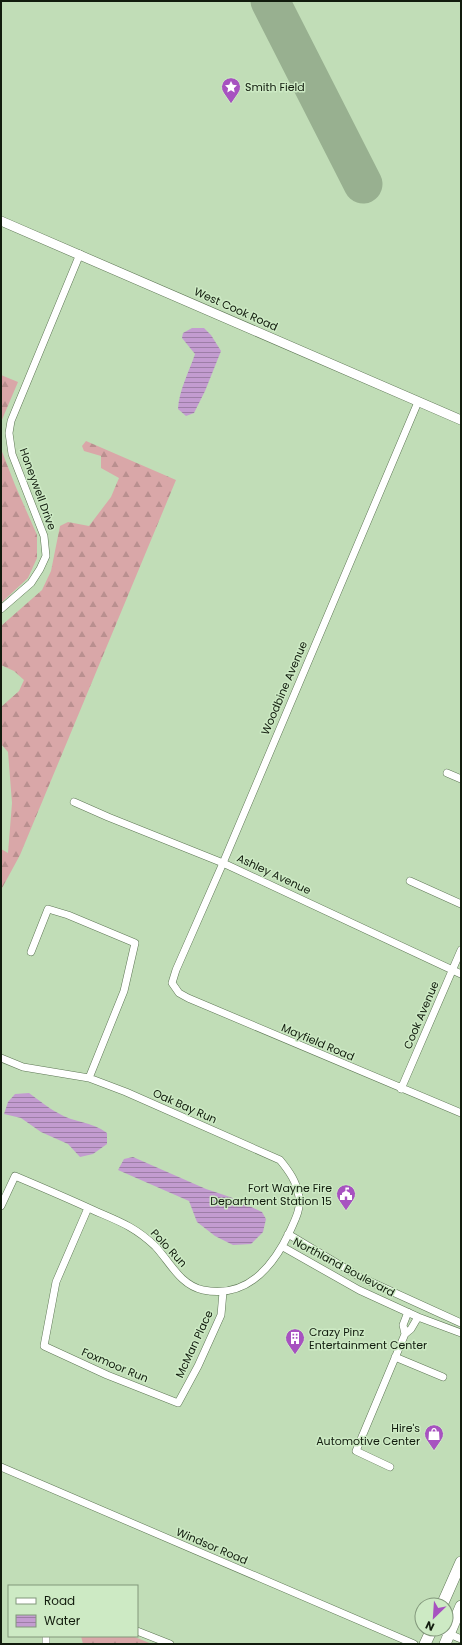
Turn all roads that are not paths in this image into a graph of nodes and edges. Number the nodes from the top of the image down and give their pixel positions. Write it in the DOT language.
graph roads {
  1 [pos="1,221"];
  2 [pos="80,254"];
  3 [pos="418,402"];
  4 [pos="461,420"];
  5 [pos="1,609"];
  6 [pos="447,773"];
  7 [pos="461,779"];
  8 [pos="74,802"];
  9 [pos="223,863"];
  10 [pos="410,881"];
  11 [pos="461,904"];
  12 [pos="461,950"];
  13 [pos="31,952"];
  14 [pos="452,970"];
  15 [pos="461,974"];
  16 [pos="172,983"];
  17 [pos="1,1058"];
  18 [pos="89,1078"];
  19 [pos="401,1089"];
  20 [pos="461,1113"];
  21 [pos="1,1206"];
  22 [pos="88,1208"];
  23 [pos="288,1234"];
  24 [pos="283,1247"];
  25 [pos="333,1261"];
  26 [pos="328,1272"];
  27 [pos="223,1292"];
  28 [pos="408,1312"];
  29 [pos="418,1317"];
  30 [pos="461,1323"];
  31 [pos="461,1333"];
  32 [pos="405,1334"];
  33 [pos="395,1357"];
  34 [pos="443,1377"];
  35 [pos="178,1403"];
  36 [pos="1,1467"];
  37 [pos="390,1467"];
  38 [pos="461,1562"];
  39 [pos="446,1597"];
  40 [pos="461,1606"];
  41 [pos="138,1631"];
  42 [pos="447,1639"];
  43 [pos="461,1640"];
  44 [pos="170,1644"];
  45 [pos="414,1644"];
  1 -- 2 [label="main road, West Cook Road"];
  2 -- 3 [label="main road, West Cook Road"];
  2 -- 5 [label="street, Honeywell Drive"];
  3 -- 4 [label="main road, West Cook Road"];
  3 -- 9 [label="street, Woodbine Avenue"];
  6 -- 7 [label="street"];
  8 -- 9 [label="street, Ashley Avenue"];
  9 -- 14 [label="street, Ashley Avenue"];
  9 -- 16 [label="street, Woodbine Avenue"];
  10 -- 11 [label="street"];
  12 -- 14 [label="street, Cook Avenue"];
  13 -- 18 [label="street"];
  14 -- 15 [label="street, Ashley Avenue"];
  14 -- 19 [label="street, Cook Avenue"];
  16 -- 19 [label="street, Mayfield Road"];
  17 -- 18 [label="street, Oak Bay Run"];
  18 -- 23 [label="street, Oak Bay Run"];
  19 -- 20 [label="street, Mayfield Road"];
  21 -- 22 [label="street, Polo Run"];
  22 -- 27 [label="street, Polo Run"];
  22 -- 35 [label="street, Foxmoor Run"];
  23 -- 24 [label="street, Polo Run"];
  23 -- 25 [label="street, Northland Boulevard"];
  24 -- 26 [label="street, Northland Boulevard"];
  24 -- 27 [label="street, Polo Run"];
  25 -- 26 [label="street"];
  25 -- 30 [label="street, Northland Boulevard"];
  26 -- 28 [label="street, Northland Boulevard"];
  27 -- 35 [label="street, McMan Place"];
  28 -- 29 [label="street, Northland Boulevard"];
  28 -- 32 [label="street"];
  29 -- 31 [label="street, Northland Boulevard"];
  29 -- 32 [label="street"];
  32 -- 33 [label="street"];
  33 -- 34 [label="street"];
  33 -- 37 [label="street"];
  36 -- 45 [label="street, Windsor Road"];
  38 -- 39 [label="highway"];
  40 -- 42 [label="highway"];
  41 -- 44 [label="street"];
  42 -- 43 [label="street"];
}
